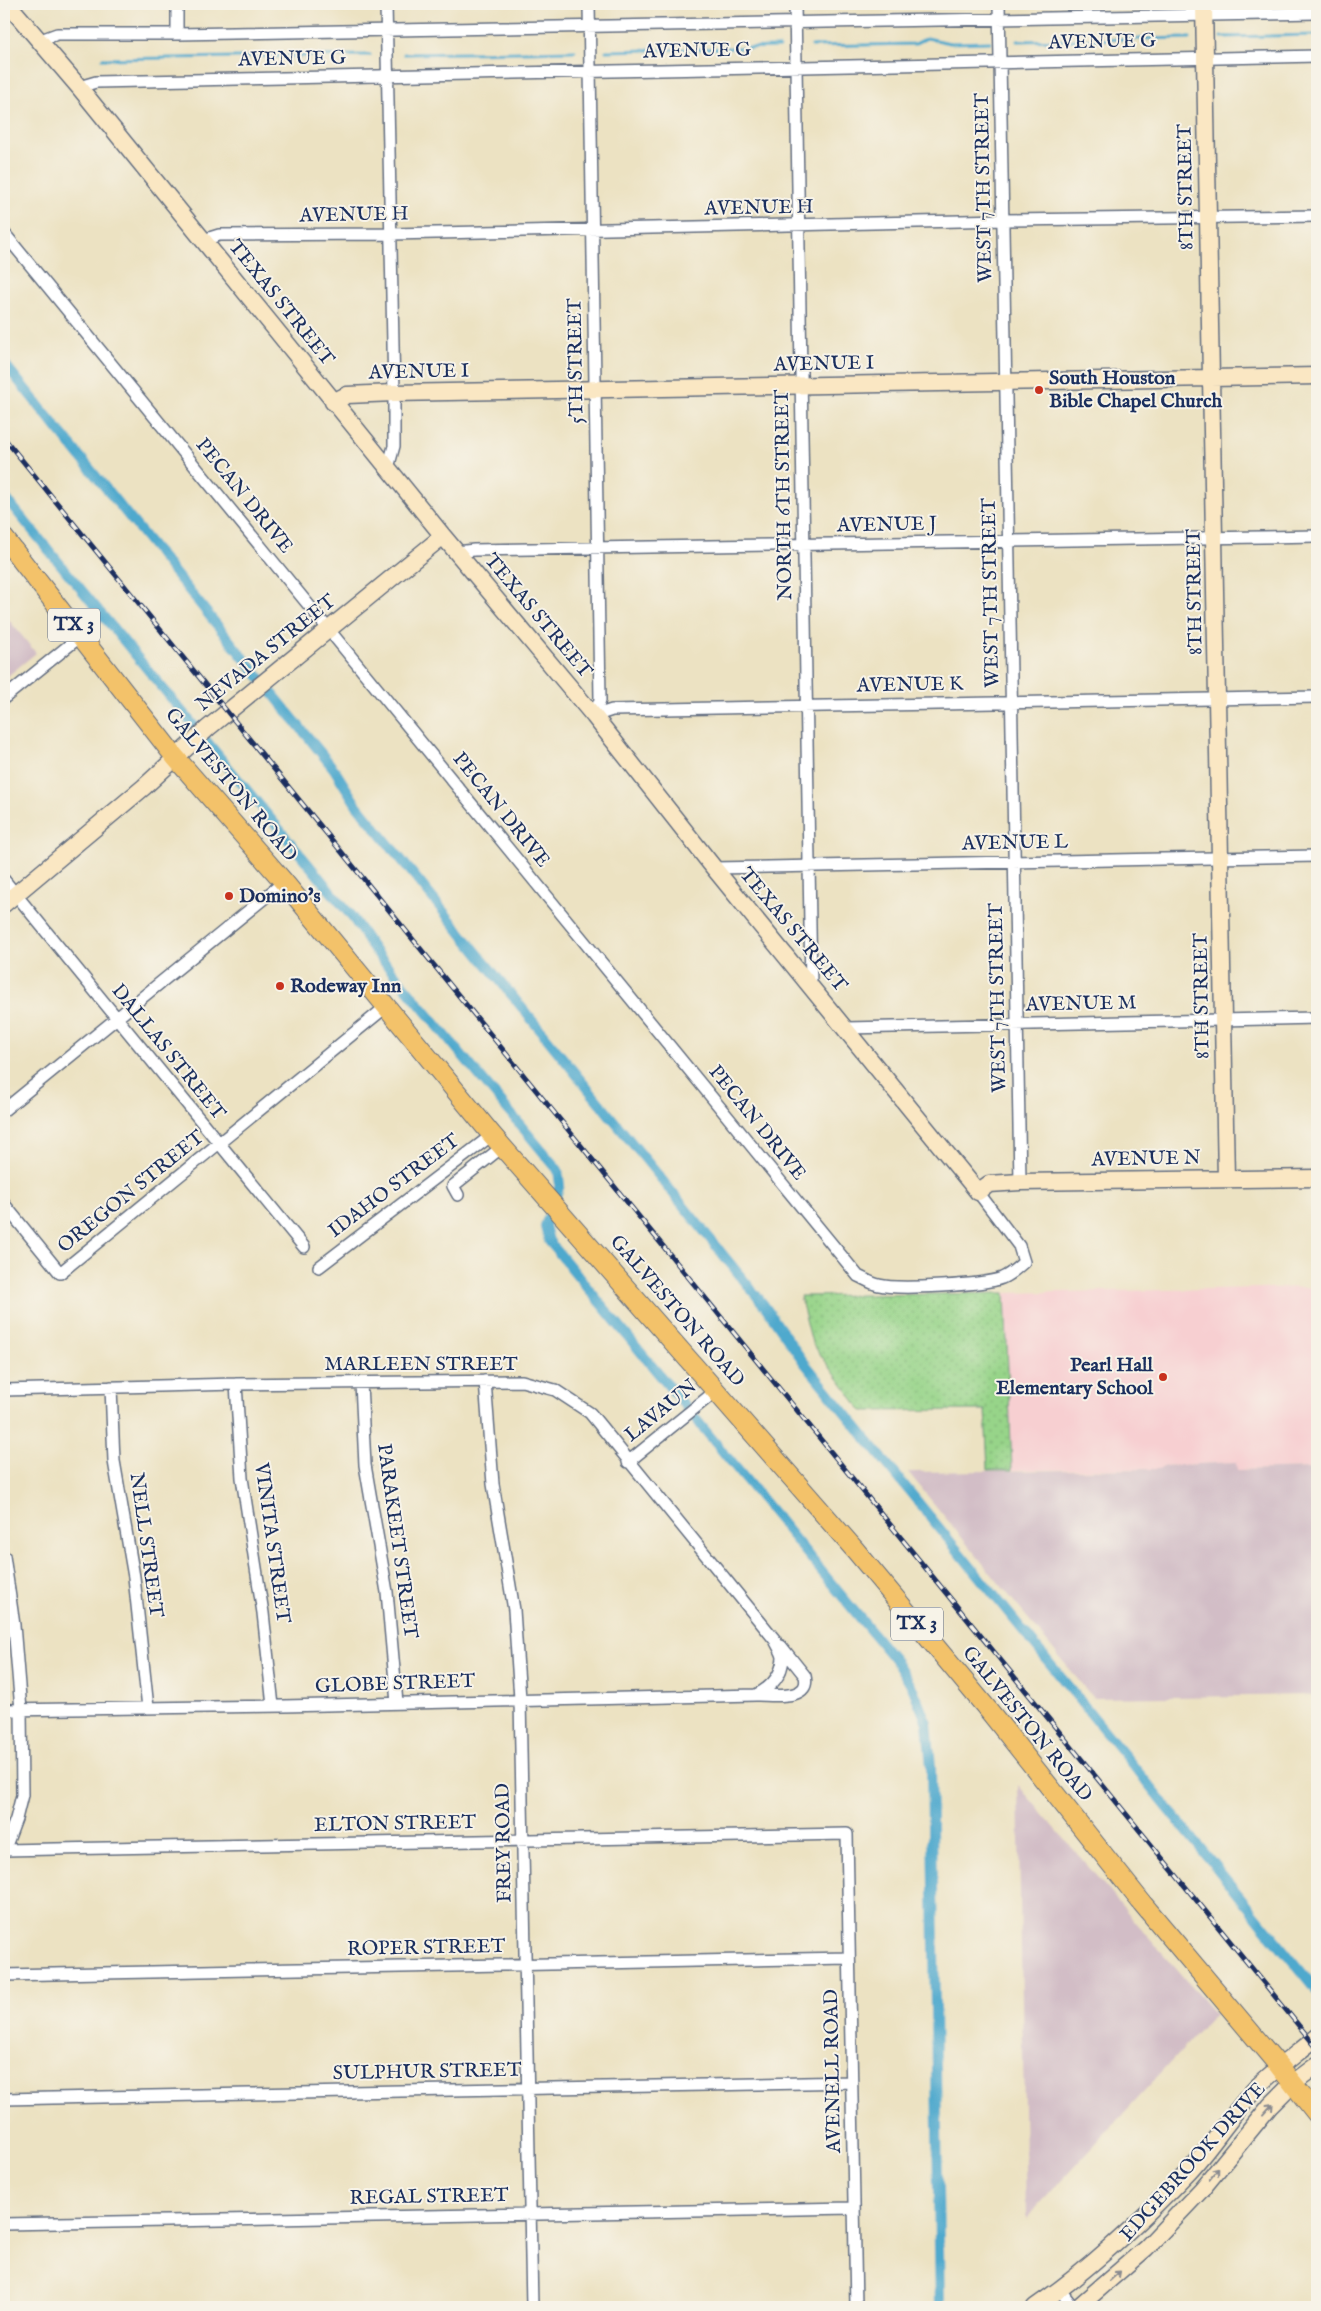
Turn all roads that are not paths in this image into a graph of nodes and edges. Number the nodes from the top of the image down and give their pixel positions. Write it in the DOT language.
graph roads {
  1 [pos="8,4"];
  2 [pos="177,4"];
  3 [pos="386,4"];
  4 [pos="589,4"];
  5 [pos="795,4"];
  6 [pos="999,4"];
  7 [pos="1204,9"];
  8 [pos="1317,13"];
  9 [pos="1000,19"];
  10 [pos="795,23"];
  11 [pos="589,26"];
  12 [pos="387,30"];
  13 [pos="177,34"];
  14 [pos="38,41"];
  15 [pos="1317,56"];
  16 [pos="1205,58"];
  17 [pos="1000,63"];
  18 [pos="796,68"];
  19 [pos="590,72"];
  20 [pos="388,76"];
  21 [pos="79,87"];
  22 [pos="1317,216"];
  23 [pos="1208,218"];
  24 [pos="1003,220"];
  25 [pos="798,226"];
  26 [pos="592,230"];
  27 [pos="4,233"];
  28 [pos="391,234"];
  29 [pos="202,240"];
  30 [pos="1317,376"];
  31 [pos="1212,378"];
  32 [pos="1006,382"];
  33 [pos="801,386"];
  34 [pos="595,389"];
  35 [pos="394,393"];
  36 [pos="333,402"];
  37 [pos="388,468"];
  38 [pos="443,536"];
  39 [pos="1317,536"];
  40 [pos="4,538"];
  41 [pos="1215,538"];
  42 [pos="1008,542"];
  43 [pos="804,546"];
  44 [pos="598,550"];
  45 [pos="457,552"];
  46 [pos="329,629"];
  47 [pos="82,635"];
  48 [pos="1317,697"];
  49 [pos="4,698"];
  50 [pos="1218,698"];
  51 [pos="1011,702"];
  52 [pos="806,706"];
  53 [pos="594,716"];
  54 [pos="175,757"];
  55 [pos="1317,856"];
  56 [pos="1220,858"];
  57 [pos="1015,862"];
  58 [pos="809,866"];
  59 [pos="714,868"];
  60 [pos="4,880"];
  61 [pos="284,882"];
  62 [pos="9,899"];
  63 [pos="811,986"];
  64 [pos="387,1006"];
  65 [pos="116,1018"];
  66 [pos="1317,1018"];
  67 [pos="1224,1020"];
  68 [pos="1016,1024"];
  69 [pos="846,1028"];
  70 [pos="4,1110"];
  71 [pos="497,1141"];
  72 [pos="220,1144"];
  73 [pos="1226,1178"];
  74 [pos="1317,1178"];
  75 [pos="1020,1182"];
  76 [pos="978,1192"];
  77 [pos="458,1195"];
  78 [pos="4,1204"];
  79 [pos="304,1246"];
  80 [pos="1024,1262"];
  81 [pos="318,1267"];
  82 [pos="485,1381"];
  83 [pos="361,1383"];
  84 [pos="236,1384"];
  85 [pos="111,1387"];
  86 [pos="4,1390"];
  87 [pos="717,1390"];
  88 [pos="628,1462"];
  89 [pos="4,1556"];
  90 [pos="775,1640"];
  91 [pos="756,1695"];
  92 [pos="520,1699"];
  93 [pos="397,1703"];
  94 [pos="272,1706"];
  95 [pos="148,1708"];
  96 [pos="4,1710"];
  97 [pos="21,1710"];
  98 [pos="847,1834"];
  99 [pos="523,1840"];
  100 [pos="4,1851"];
  101 [pos="850,1958"];
  102 [pos="525,1964"];
  103 [pos="4,1975"];
  104 [pos="1317,2037"];
  105 [pos="1317,2065"];
  106 [pos="1279,2066"];
  107 [pos="852,2082"];
  108 [pos="1293,2083"];
  109 [pos="529,2089"];
  110 [pos="4,2100"];
  111 [pos="1317,2114"];
  112 [pos="1165,2194"];
  113 [pos="854,2208"];
  114 [pos="1181,2210"];
  115 [pos="530,2214"];
  116 [pos="4,2224"];
  117 [pos="1060,2290"];
  118 [pos="532,2307"];
  119 [pos="856,2307"];
  120 [pos="1035,2307"];
  121 [pos="1073,2307"];
  122 [pos="1078,2307"];
  1 -- 14 [label="street, TEXAS STREET"];
  2 -- 13 [label="street"];
  3 -- 12 [label="street"];
  4 -- 11 [label="street, 5TH STREET"];
  5 -- 10 [label="street, NORTH 6TH STREET"];
  6 -- 9 [label="street, WEST 7TH STREET"];
  7 -- 8 [label="street, AVENUE G"];
  7 -- 9 [label="street, AVENUE G"];
  7 -- 16 [label="street, 8TH STREET"];
  9 -- 10 [label="street, AVENUE G"];
  9 -- 17 [label="street, WEST 7TH STREET"];
  10 -- 11 [label="street, AVENUE G"];
  10 -- 18 [label="street, NORTH 6TH STREET"];
  11 -- 12 [label="street, AVENUE G"];
  11 -- 19 [label="street, 5TH STREET"];
  12 -- 13 [label="street, AVENUE G"];
  12 -- 20 [label="street"];
  13 -- 14 [label="street, AVENUE G"];
  14 -- 21 [label="street, TEXAS STREET"];
  15 -- 16 [label="street, AVENUE G"];
  16 -- 17 [label="street, AVENUE G"];
  16 -- 23 [label="street, 8TH STREET"];
  17 -- 18 [label="street, AVENUE G"];
  17 -- 24 [label="street, WEST 7TH STREET"];
  18 -- 19 [label="street, AVENUE G"];
  18 -- 25 [label="street, NORTH 6TH STREET"];
  19 -- 20 [label="street, AVENUE G"];
  19 -- 26 [label="street, 5TH STREET"];
  20 -- 21 [label="street, AVENUE G"];
  20 -- 28 [label="street"];
  21 -- 29 [label="street, TEXAS STREET"];
  22 -- 23 [label="street, AVENUE H"];
  23 -- 24 [label="street, AVENUE H"];
  23 -- 31 [label="street, 8TH STREET"];
  24 -- 25 [label="street, AVENUE H"];
  24 -- 32 [label="street, WEST 7TH STREET"];
  25 -- 26 [label="street, AVENUE H"];
  25 -- 33 [label="street, NORTH 6TH STREET"];
  26 -- 28 [label="street, AVENUE H"];
  26 -- 34 [label="street, 5TH STREET"];
  27 -- 46 [label="street, PECAN DRIVE"];
  28 -- 29 [label="street, AVENUE H"];
  28 -- 35 [label="street"];
  29 -- 36 [label="street, TEXAS STREET"];
  30 -- 31 [label="street, AVENUE I"];
  31 -- 32 [label="street, AVENUE I"];
  31 -- 41 [label="street, 8TH STREET"];
  32 -- 33 [label="street, AVENUE I"];
  32 -- 42 [label="street, WEST 7TH STREET"];
  33 -- 34 [label="street, AVENUE I"];
  33 -- 43 [label="street, NORTH 6TH STREET"];
  34 -- 35 [label="street, AVENUE I"];
  34 -- 44 [label="street, 5TH STREET"];
  35 -- 36 [label="street, AVENUE I"];
  35 -- 37 [label="street"];
  36 -- 37 [label="street, TEXAS STREET"];
  37 -- 38 [label="street, TEXAS STREET"];
  38 -- 45 [label="street, TEXAS STREET"];
  38 -- 46 [label="street, NEVADA STREET"];
  39 -- 41 [label="street, AVENUE J"];
  40 -- 47 [label="main road, GALVESTON ROAD / TX 3"];
  41 -- 42 [label="street, AVENUE J"];
  41 -- 50 [label="street, 8TH STREET"];
  42 -- 43 [label="street, AVENUE J"];
  42 -- 51 [label="street, WEST 7TH STREET"];
  43 -- 44 [label="street, AVENUE J"];
  43 -- 52 [label="street, NORTH 6TH STREET"];
  44 -- 45 [label="street, AVENUE J"];
  44 -- 53 [label="street, 5TH STREET"];
  45 -- 53 [label="street, TEXAS STREET"];
  46 -- 54 [label="street, NEVADA STREET"];
  46 -- 80 [label="street, PECAN DRIVE"];
  47 -- 49 [label="street"];
  47 -- 54 [label="main road, GALVESTON ROAD / TX 3"];
  48 -- 50 [label="street, AVENUE K"];
  50 -- 51 [label="street, AVENUE K"];
  50 -- 56 [label="street, 8TH STREET"];
  51 -- 52 [label="street, AVENUE K"];
  51 -- 57 [label="street, WEST 7TH STREET"];
  52 -- 53 [label="street, AVENUE K"];
  52 -- 58 [label="street, NORTH 6TH STREET"];
  53 -- 59 [label="street, TEXAS STREET"];
  54 -- 61 [label="main road, GALVESTON ROAD / TX 3"];
  54 -- 62 [label="street, NEVADA STREET"];
  55 -- 56 [label="street, AVENUE L"];
  56 -- 57 [label="street, AVENUE L"];
  56 -- 67 [label="street, 8TH STREET"];
  57 -- 58 [label="street, AVENUE L"];
  57 -- 68 [label="street, WEST 7TH STREET"];
  58 -- 59 [label="street, AVENUE L"];
  58 -- 63 [label="street, NORTH 6TH STREET"];
  59 -- 63 [label="street, TEXAS STREET"];
  60 -- 62 [label="street, DALLAS STREET"];
  61 -- 64 [label="main road, GALVESTON ROAD / TX 3"];
  61 -- 65 [label="street"];
  62 -- 65 [label="street, DALLAS STREET"];
  63 -- 69 [label="street, TEXAS STREET"];
  64 -- 71 [label="main road, GALVESTON ROAD / TX 3"];
  64 -- 72 [label="street, OREGON STREET"];
  65 -- 70 [label="street"];
  65 -- 72 [label="street, DALLAS STREET"];
  66 -- 67 [label="street, AVENUE M"];
  67 -- 68 [label="street, AVENUE M"];
  67 -- 73 [label="street, 8TH STREET"];
  68 -- 69 [label="street, AVENUE M"];
  68 -- 75 [label="street, WEST 7TH STREET"];
  69 -- 76 [label="street, TEXAS STREET"];
  71 -- 77 [label="street"];
  71 -- 81 [label="street, IDAHO STREET"];
  71 -- 87 [label="main road, GALVESTON ROAD / TX 3"];
  72 -- 78 [label="street, OREGON STREET"];
  72 -- 79 [label="street, DALLAS STREET"];
  73 -- 74 [label="street, AVENUE N"];
  73 -- 75 [label="street, AVENUE N"];
  75 -- 76 [label="street, AVENUE N"];
  76 -- 80 [label="street, TEXAS STREET"];
  82 -- 83 [label="street, MARLEEN STREET"];
  82 -- 88 [label="street, MARLEEN STREET"];
  82 -- 92 [label="street, FREY ROAD"];
  83 -- 84 [label="street, MARLEEN STREET"];
  83 -- 93 [label="street, PARAKEET STREET"];
  84 -- 85 [label="street, MARLEEN STREET"];
  84 -- 94 [label="street, VINITA STREET"];
  85 -- 86 [label="street, MARLEEN STREET"];
  85 -- 95 [label="street, NELL STREET"];
  87 -- 88 [label="street, LAVAUN"];
  87 -- 106 [label="main road, GALVESTON ROAD / TX 3"];
  88 -- 90 [label="street, MARLEEN STREET"];
  89 -- 97 [label="street"];
  90 -- 91 [label="street, MARLEEN STREET"];
  90 -- 91 [label="street, GLOBE STREET"];
  91 -- 92 [label="street, GLOBE STREET"];
  92 -- 93 [label="street, GLOBE STREET"];
  92 -- 99 [label="street, FREY ROAD"];
  93 -- 94 [label="street, GLOBE STREET"];
  94 -- 95 [label="street, GLOBE STREET"];
  95 -- 97 [label="street, GLOBE STREET"];
  96 -- 97 [label="street, GLOBE STREET"];
  97 -- 100 [label="street"];
  98 -- 99 [label="street, ELTON STREET"];
  98 -- 101 [label="street, AVENELL ROAD"];
  99 -- 100 [label="street, ELTON STREET"];
  99 -- 102 [label="street, FREY ROAD"];
  101 -- 102 [label="street, ROPER STREET"];
  101 -- 107 [label="street, AVENELL ROAD"];
  102 -- 103 [label="street, ROPER STREET"];
  102 -- 109 [label="street, FREY ROAD"];
  104 -- 106 [label="street, EDGEBROOK DRIVE"];
  105 -- 108 [label="street, EDGEBROOK DRIVE"];
  106 -- 108 [label="main road, GALVESTON ROAD / TX 3"];
  106 -- 112 [label="street, EDGEBROOK DRIVE"];
  107 -- 109 [label="street, SULPHUR STREET"];
  107 -- 113 [label="street, AVENELL ROAD"];
  108 -- 111 [label="main road, GALVESTON ROAD / TX 3"];
  114 -- 108 [label="street, EDGEBROOK DRIVE, one-way"];
  109 -- 110 [label="street, SULPHUR STREET"];
  109 -- 115 [label="street, FREY ROAD"];
  112 -- 114 [label="street"];
  112 -- 117 [label="street, EDGEBROOK DRIVE"];
  113 -- 115 [label="street, REGAL STREET"];
  113 -- 119 [label="street, AVENELL ROAD"];
  122 -- 114 [label="street, EDGEBROOK DRIVE, one-way"];
  115 -- 116 [label="street, REGAL STREET"];
  115 -- 118 [label="street, FREY ROAD"];
  117 -- 120 [label="street, EDGEBROOK DRIVE"];
  117 -- 121 [label="street"];
}
